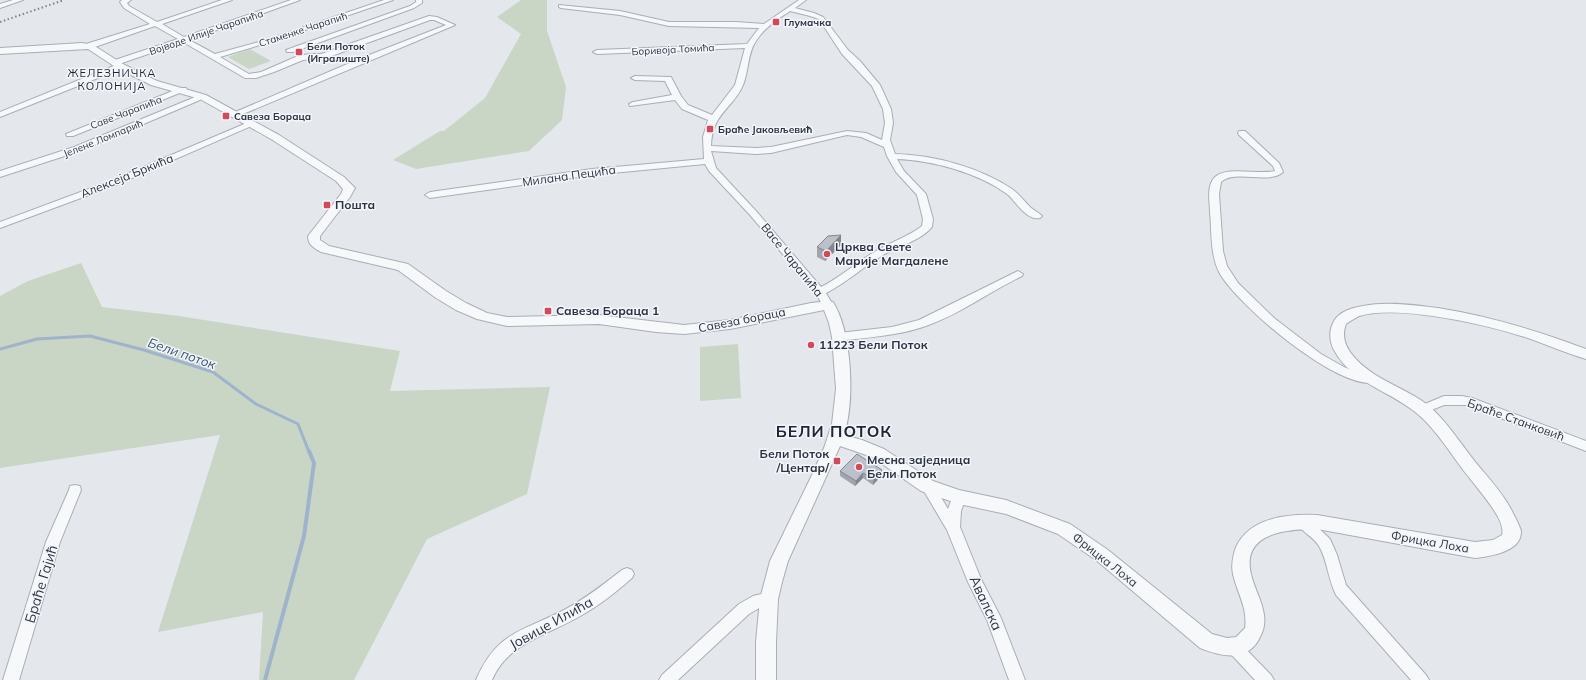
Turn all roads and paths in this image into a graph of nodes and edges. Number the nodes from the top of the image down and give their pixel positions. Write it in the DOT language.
graph roads {
  1 [pos="20,0"];
  2 [pos="128,0"];
  3 [pos="229,0"];
  4 [pos="297,0"];
  5 [pos="390,0"];
  6 [pos="419,0"];
  7 [pos="803,0"];
  8 [pos="0,6"];
  9 [pos="561,6"];
  10 [pos="790,9"];
  11 [pos="156,24"];
  12 [pos="765,26"];
  13 [pos="184,39"];
  14 [pos="89,46"];
  15 [pos="749,46"];
  16 [pos="0,51"];
  17 [pos="597,52"];
  18 [pos="214,57"];
  19 [pos="304,57"];
  20 [pos="117,65"];
  21 [pos="634,78"];
  22 [pos="182,90"];
  23 [pos="203,97"];
  24 [pos="677,97"];
  25 [pos="632,104"];
  26 [pos="0,115"];
  27 [pos="236,115"];
  28 [pos="713,120"];
  29 [pos="252,124"];
  30 [pos="1242,133"];
  31 [pos="70,134"];
  32 [pos="887,145"];
  33 [pos="707,148"];
  34 [pos="891,156"];
  35 [pos="708,161"];
  36 [pos="0,174"];
  37 [pos="430,195"];
  38 [pos="1037,216"];
  39 [pos="0,225"];
  40 [pos="1018,274"];
  41 [pos="820,292"];
  42 [pos="828,305"];
  43 [pos="839,337"];
  44 [pos="1586,354"];
  45 [pos="1372,379"];
  46 [pos="1424,409"];
  47 [pos="836,439"];
  48 [pos="1586,446"];
  49 [pos="927,486"];
  50 [pos="75,490"];
  51 [pos="958,497"];
  52 [pos="1302,521"];
  53 [pos="953,528"];
  54 [pos="627,574"];
  55 [pos="769,599"];
  56 [pos="1234,647"];
  57 [pos="11,680"];
  58 [pos="484,680"];
  59 [pos="667,680"];
  60 [pos="766,680"];
  61 [pos="1016,680"];
  62 [pos="1266,680"];
  63 [pos="1421,680"];
  1 -- 8 [label="street"];
  2 -- 11 [label="street"];
  3 -- 11 [label="street"];
  4 -- 13 [label="street, Војводе Илије Чарапића"];
  5 -- 18 [label="street, Стаменке Чарапић"];
  6 -- 19 [label="street"];
  7 -- 10 [label="street"];
  9 -- 12 [label="street"];
  10 -- 12 [label="street"];
  10 -- 32 [label="street"];
  11 -- 13 [label="street"];
  11 -- 14 [label="street"];
  12 -- 15 [label="street"];
  13 -- 18 [label="street"];
  13 -- 20 [label="street, Војводе Илије Чарапића"];
  14 -- 16 [label="street"];
  14 -- 20 [label="street, Савеза бораца"];
  15 -- 17 [label="street, Боривоја Томића"];
  15 -- 28 [label="street"];
  18 -- 19 [label="street"];
  19 -- 27 [label="street"];
  20 -- 22 [label="street, Савеза бораца"];
  20 -- 26 [label="street, Војводе Илије Чарапића"];
  21 -- 24 [label="street"];
  22 -- 23 [label="street, Савеза бораца"];
  22 -- 31 [label="street, Саве Чарапића"];
  23 -- 27 [label="street, Савеза бораца"];
  23 -- 36 [label="street, Јелене Ломпарић"];
  24 -- 25 [label="street"];
  24 -- 28 [label="street"];
  27 -- 29 [label="street, Савеза бораца"];
  28 -- 33 [label="street"];
  29 -- 39 [label="street, Алексеја Бркића"];
  29 -- 42 [label="street, Савеза бораца"];
  30 -- 45 [label="street"];
  32 -- 33 [label="street"];
  32 -- 34 [label="street"];
  33 -- 35 [label="street"];
  34 -- 38 [label="street"];
  34 -- 41 [label="street"];
  35 -- 37 [label="street, Милана Пецића"];
  35 -- 41 [label="street, Васе Чарапића"];
  40 -- 43 [label="street"];
  41 -- 42 [label="street, Васе Чарапића"];
  42 -- 43 [label="street, Васе Чарапића"];
  43 -- 47 [label="street, Васе Чарапића"];
  44 -- 45 [label="street, Фрицка Лоха"];
  45 -- 46 [label="street, Фрицка Лоха"];
  46 -- 48 [label="street, Браће Станковић"];
  46 -- 52 [label="street, Фрицка Лоха"];
  47 -- 49 [label="street, Авалска"];
  47 -- 55 [label="street, Васе Чарапића"];
  49 -- 51 [label="street, Авалска"];
  49 -- 53 [label="street, Авалска"];
  50 -- 57 [label="street, Браће Гајић"];
  51 -- 53 [label="street, Авалска"];
  51 -- 56 [label="street, Фрицка Лоха"];
  52 -- 56 [label="street, Фрицка Лоха"];
  52 -- 63 [label="street"];
  53 -- 61 [label="street, Авалска"];
  54 -- 58 [label="street, Јовице Илића"];
  55 -- 59 [label="street"];
  55 -- 60 [label="street, Васе Чарапића"];
  56 -- 62 [label="street"];
}
